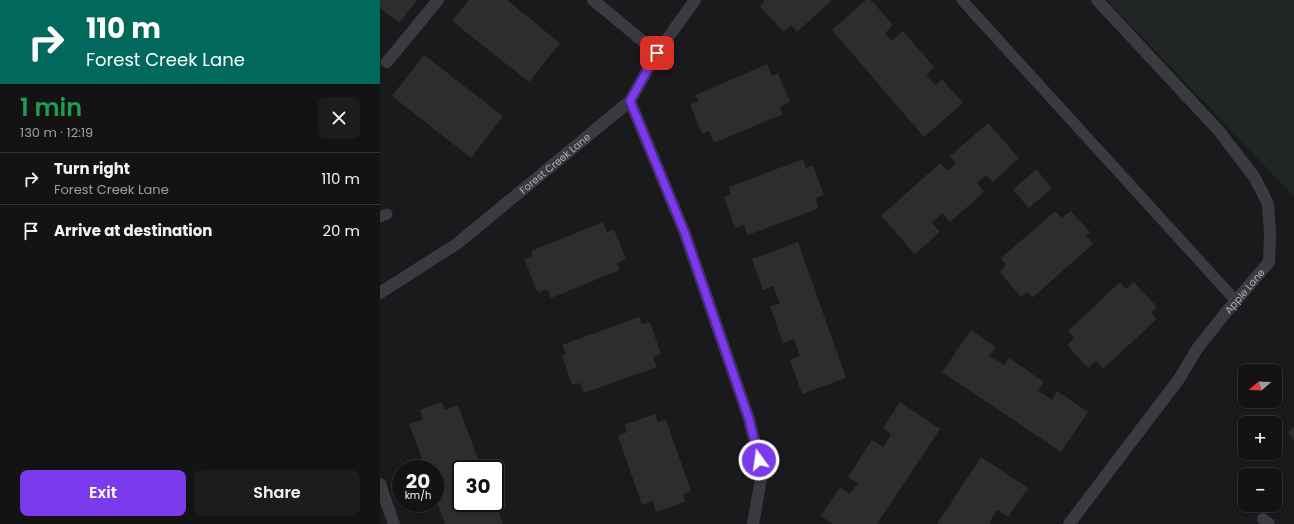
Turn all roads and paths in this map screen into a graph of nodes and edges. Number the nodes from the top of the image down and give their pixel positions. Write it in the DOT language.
graph roads {
  1 [pos="438,0"];
  2 [pos="593,0"];
  3 [pos="695,0"];
  4 [pos="962,0"];
  5 [pos="1097,0"];
  6 [pos="657,53"];
  7 [pos="387,62"];
  8 [pos="630,101"];
  9 [pos="380,293"];
  10 [pos="1236,301"];
  11 [pos="380,484"];
  12 [pos="394,524"];
  13 [pos="753,524"];
  14 [pos="1069,524"];
  1 -- 7 [label="street"];
  2 -- 6 [label="street"];
  3 -- 6 [label="street, Forest Creek Lane"];
  4 -- 10 [label="lane"];
  5 -- 10 [label="street, Apple Lane"];
  6 -- 8 [label="street, Forest Creek Lane"];
  8 -- 9 [label="street, Forest Creek Lane"];
  8 -- 13 [label="street"];
  10 -- 14 [label="street, Apple Lane"];
  11 -- 12 [label="street"];
}
